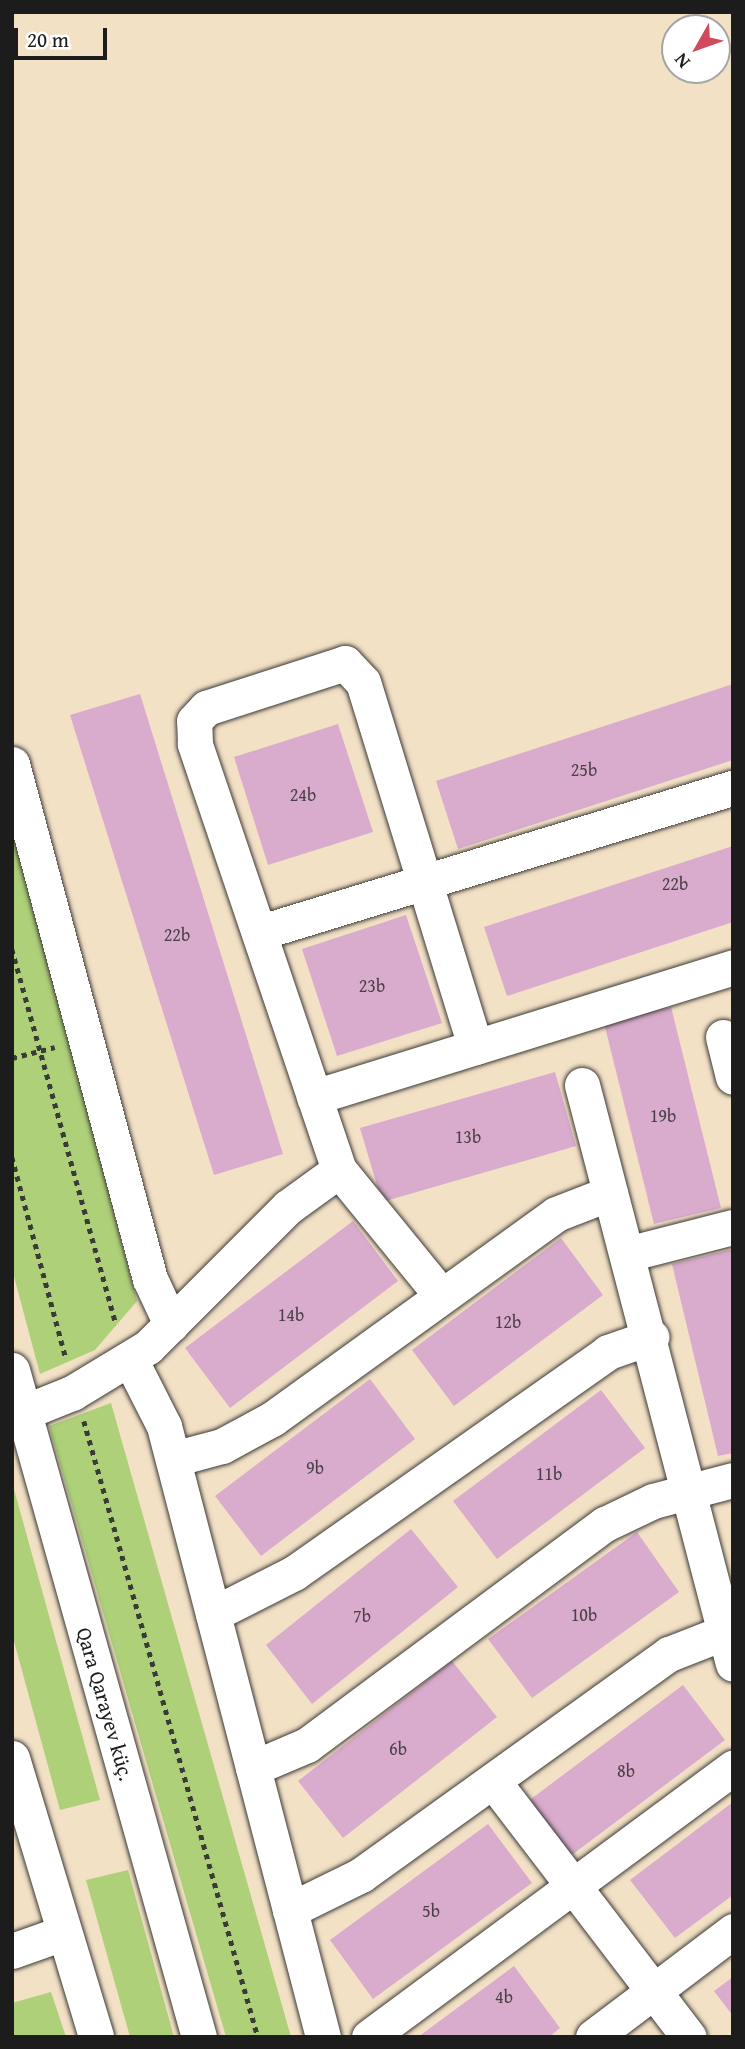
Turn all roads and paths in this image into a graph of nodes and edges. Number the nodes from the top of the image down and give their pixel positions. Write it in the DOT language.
graph roads {
  1 [pos="12,764"];
  2 [pos="733,788"];
  3 [pos="423,883"];
  4 [pos="261,932"];
  5 [pos="12,949"];
  6 [pos="733,967"];
  7 [pos="723,1037"];
  8 [pos="60,1046"];
  9 [pos="475,1047"];
  10 [pos="40,1051"];
  11 [pos="12,1058"];
  12 [pos="733,1077"];
  13 [pos="582,1085"];
  14 [pos="314,1097"];
  15 [pos="12,1157"];
  16 [pos="339,1170"];
  17 [pos="610,1193"];
  18 [pos="733,1227"];
  19 [pos="627,1254"];
  20 [pos="441,1294"];
  21 [pos="171,1324"];
  22 [pos="116,1325"];
  23 [pos="651,1337"];
  24 [pos="130,1359"];
  25 [pos="68,1362"];
  26 [pos="12,1370"];
  27 [pos="18,1414"];
  28 [pos="82,1414"];
  29 [pos="173,1459"];
  30 [pos="733,1480"];
  31 [pos="689,1491"];
  32 [pos="213,1614"];
  33 [pos="729,1648"];
  34 [pos="12,1758"];
  35 [pos="253,1768"];
  36 [pos="733,1768"];
  37 [pos="493,1780"];
  38 [pos="574,1886"];
  39 [pos="290,1910"];
  40 [pos="733,1931"];
  41 [pos="63,1933"];
  42 [pos="12,1951"];
  43 [pos="654,1991"];
  44 [pos="96,2037"];
  45 [pos="200,2037"];
  46 [pos="258,2037"];
  47 [pos="323,2037"];
  48 [pos="369,2037"];
  49 [pos="593,2037"];
  50 [pos="689,2037"];
  1 -- 21 [label="street"];
  2 -- 3 [label="street"];
  3 -- 4 [label="street"];
  3 -- 4 [label="street"];
  3 -- 9 [label="street"];
  4 -- 14 [label="street"];
  5 -- 10 [label="path"];
  6 -- 9 [label="street"];
  7 -- 12 [label="street"];
  8 -- 10 [label="path"];
  9 -- 14 [label="street"];
  10 -- 11 [label="path"];
  10 -- 22 [label="path"];
  13 -- 17 [label="street"];
  14 -- 16 [label="street"];
  15 -- 25 [label="path"];
  16 -- 20 [label="street"];
  16 -- 21 [label="street"];
  17 -- 19 [label="street"];
  17 -- 20 [label="street"];
  18 -- 19 [label="street"];
  19 -- 23 [label="street"];
  20 -- 29 [label="street"];
  21 -- 24 [label="street"];
  23 -- 31 [label="street"];
  23 -- 32 [label="street"];
  24 -- 27 [label="street"];
  24 -- 29 [label="street"];
  26 -- 27 [label="street, Qara Qarayev küç."];
  27 -- 45 [label="street, Qara Qarayev küç."];
  28 -- 46 [label="path"];
  29 -- 32 [label="street"];
  30 -- 31 [label="street"];
  31 -- 33 [label="street"];
  31 -- 35 [label="street"];
  32 -- 35 [label="street"];
  33 -- 37 [label="street"];
  34 -- 41 [label="street"];
  35 -- 39 [label="street"];
  36 -- 38 [label="street"];
  37 -- 38 [label="street"];
  37 -- 39 [label="street"];
  38 -- 43 [label="street"];
  38 -- 48 [label="street"];
  39 -- 47 [label="street"];
  40 -- 43 [label="street"];
  41 -- 42 [label="street"];
  41 -- 44 [label="street"];
  43 -- 49 [label="street"];
  43 -- 50 [label="street"];
}
